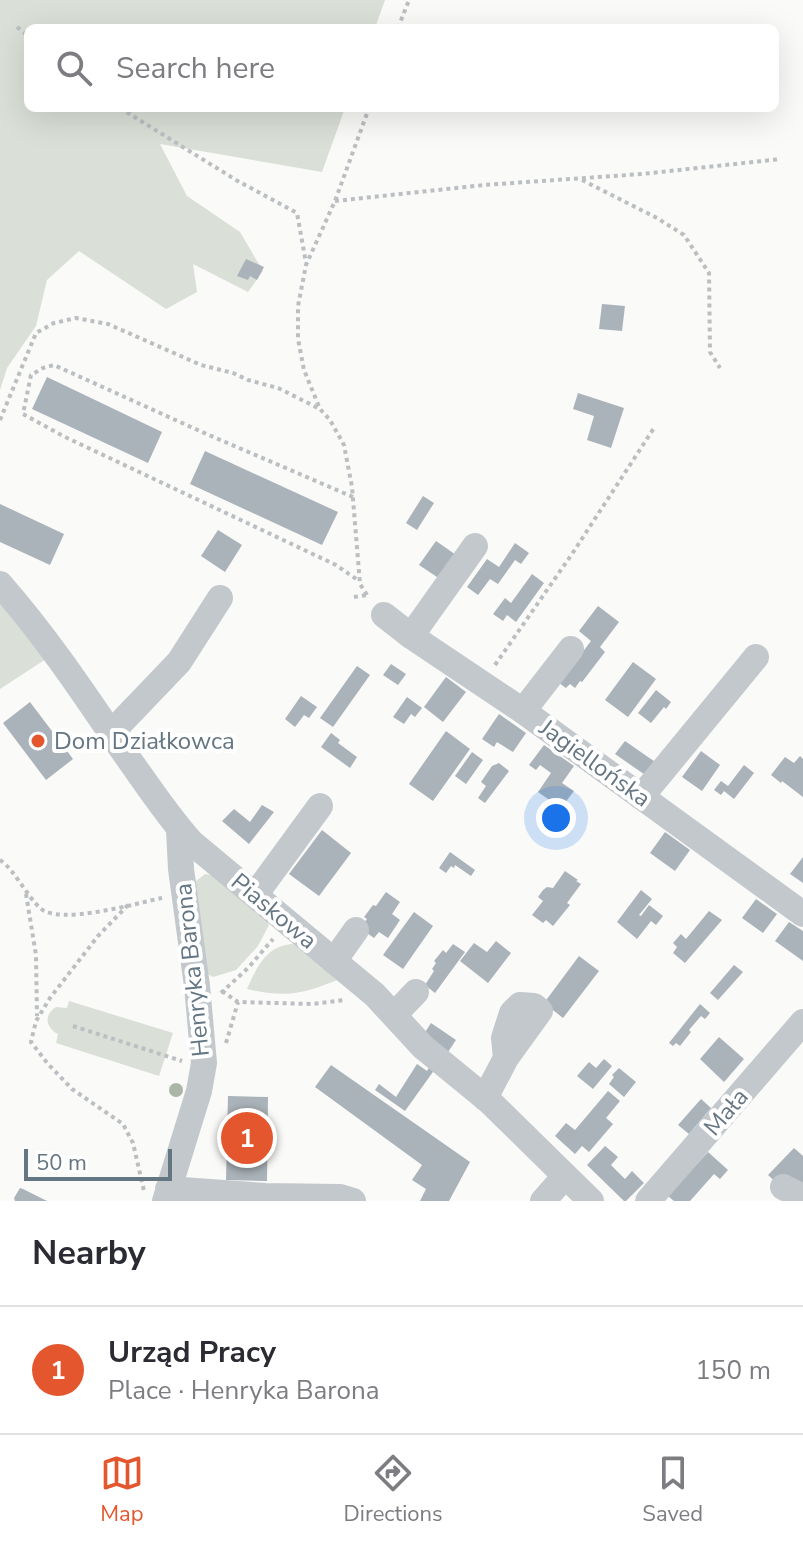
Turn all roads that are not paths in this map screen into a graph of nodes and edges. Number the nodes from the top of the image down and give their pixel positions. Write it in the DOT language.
graph roads {
  1 [pos="475,546"];
  2 [pos="0,584"];
  3 [pos="220,598"];
  4 [pos="376,605"];
  5 [pos="411,636"];
  6 [pos="571,649"];
  7 [pos="756,657"];
  8 [pos="523,711"];
  9 [pos="111,733"];
  10 [pos="641,797"];
  11 [pos="320,806"];
  12 [pos="179,829"];
  13 [pos="255,895"];
  14 [pos="803,914"];
  15 [pos="356,930"];
  16 [pos="334,961"];
  17 [pos="416,992"];
  18 [pos="395,1014"];
  19 [pos="803,1022"];
  20 [pos="506,1058"];
  21 [pos="485,1098"];
  22 [pos="565,1176"];
  23 [pos="160,1196"];
  24 [pos="353,1201"];
  25 [pos="543,1201"];
  26 [pos="591,1201"];
  27 [pos="648,1201"];
  1 -- 5 [label="street"];
  2 -- 9 [label="street, Piaskowa"];
  3 -- 9 [label="street"];
  4 -- 5 [label="street, Jagiellońska"];
  5 -- 8 [label="street, Jagiellońska"];
  6 -- 8 [label="street"];
  7 -- 10 [label="street"];
  8 -- 10 [label="street, Jagiellońska"];
  9 -- 12 [label="street, Piaskowa"];
  10 -- 14 [label="street, Jagiellońska"];
  11 -- 13 [label="street"];
  12 -- 13 [label="street, Piaskowa"];
  12 -- 23 [label="street, Henryka Barona"];
  13 -- 16 [label="street, Piaskowa"];
  15 -- 16 [label="street"];
  16 -- 18 [label="street, Piaskowa"];
  17 -- 18 [label="street"];
  18 -- 21 [label="street, Piaskowa"];
  19 -- 27 [label="street, Mała"];
  20 -- 21 [label="street"];
  21 -- 22 [label="street, Piaskowa"];
  22 -- 25 [label="street"];
  22 -- 26 [label="street, Piaskowa"];
  23 -- 24 [label="street"];
}
